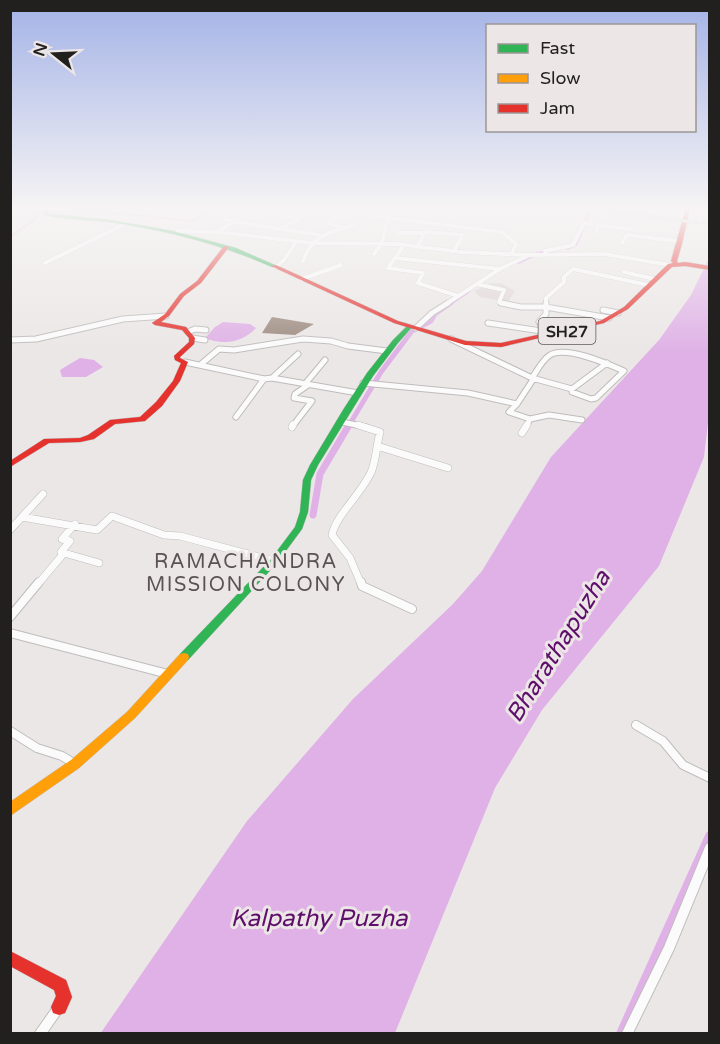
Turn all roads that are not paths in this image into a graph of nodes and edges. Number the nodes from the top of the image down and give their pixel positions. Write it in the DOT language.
graph roads {
  1 [pos="58,257"];
  2 [pos="219,257"];
  3 [pos="250,257"];
  4 [pos="286,257"];
  5 [pos="305,257"];
  6 [pos="528,257"];
  7 [pos="621,257"];
  8 [pos="677,257"];
  9 [pos="395,258"];
  10 [pos="303,261"];
  11 [pos="45,263"];
  12 [pos="341,265"];
  13 [pos="673,265"];
  14 [pos="276,267"];
  15 [pos="710,268"];
  16 [pos="500,269"];
  17 [pos="624,272"];
  18 [pos="302,279"];
  19 [pos="651,282"];
  20 [pos="476,284"];
  21 [pos="458,296"];
  22 [pos="546,307"];
  23 [pos="610,314"];
  24 [pos="166,316"];
  25 [pos="488,322"];
  26 [pos="539,322"];
  27 [pos="415,328"];
  28 [pos="206,330"];
  29 [pos="555,333"];
  30 [pos="190,335"];
  31 [pos="450,339"];
  32 [pos="10,340"];
  33 [pos="205,340"];
  34 [pos="387,351"];
  35 [pos="298,354"];
  36 [pos="325,360"];
  37 [pos="184,362"];
  38 [pos="607,363"];
  39 [pos="200,365"];
  40 [pos="272,378"];
  41 [pos="533,378"];
  42 [pos="264,379"];
  43 [pos="363,382"];
  44 [pos="307,384"];
  45 [pos="572,389"];
  46 [pos="358,393"];
  47 [pos="517,404"];
  48 [pos="236,417"];
  49 [pos="530,419"];
  50 [pos="582,420"];
  51 [pos="348,423"];
  52 [pos="292,427"];
  53 [pos="522,433"];
  54 [pos="377,446"];
  55 [pos="10,465"];
  56 [pos="448,468"];
  57 [pos="43,494"];
  58 [pos="22,517"];
  59 [pos="75,524"];
  60 [pos="10,530"];
  61 [pos="64,553"];
  62 [pos="274,561"];
  63 [pos="99,563"];
  64 [pos="412,609"];
  65 [pos="10,617"];
  66 [pos="10,633"];
  67 [pos="168,674"];
  68 [pos="636,725"];
  69 [pos="10,731"];
  70 [pos="75,764"];
  71 [pos="710,778"];
  72 [pos="10,810"];
  73 [pos="710,848"];
  74 [pos="706,866"];
  75 [pos="10,958"];
  76 [pos="59,1007"];
  77 [pos="40,1034"];
  78 [pos="627,1034"];
  1 -- 11 [label="street"];
  2 -- 24 [label="street"];
  3 -- 14 [label="street, SH27"];
  4 -- 14 [label="street"];
  5 -- 10 [label="street"];
  6 -- 16 [label="street"];
  7 -- 13 [label="street"];
  8 -- 13 [label="street"];
  9 -- 16 [label="street"];
  9 -- 21 [label="street"];
  12 -- 18 [label="street"];
  13 -- 15 [label="street"];
  13 -- 19 [label="street, SH27"];
  14 -- 18 [label="street, SH27"];
  16 -- 20 [label="street"];
  17 -- 19 [label="street"];
  18 -- 27 [label="street, SH27"];
  19 -- 22 [label="street"];
  19 -- 23 [label="street, SH27"];
  20 -- 21 [label="street"];
  20 -- 22 [label="street"];
  21 -- 27 [label="street"];
  22 -- 23 [label="street"];
  22 -- 26 [label="street"];
  23 -- 29 [label="street, SH27"];
  24 -- 30 [label="street"];
  24 -- 32 [label="street"];
  25 -- 29 [label="street"];
  27 -- 31 [label="street, SH27"];
  27 -- 34 [label="street"];
  28 -- 30 [label="street"];
  29 -- 31 [label="street, SH27"];
  30 -- 33 [label="street"];
  30 -- 37 [label="street"];
  31 -- 41 [label="street"];
  34 -- 39 [label="street"];
  34 -- 43 [label="street"];
  35 -- 40 [label="street"];
  36 -- 44 [label="street"];
  37 -- 39 [label="street"];
  37 -- 55 [label="street"];
  38 -- 41 [label="street"];
  38 -- 45 [label="street"];
  38 -- 45 [label="street"];
  39 -- 42 [label="street"];
  40 -- 42 [label="street"];
  40 -- 44 [label="street"];
  41 -- 45 [label="street"];
  41 -- 47 [label="street"];
  42 -- 48 [label="street"];
  43 -- 46 [label="street"];
  43 -- 47 [label="street"];
  44 -- 46 [label="street"];
  44 -- 52 [label="street"];
  46 -- 51 [label="street"];
  47 -- 49 [label="street"];
  49 -- 50 [label="street"];
  49 -- 53 [label="street"];
  51 -- 54 [label="street"];
  51 -- 62 [label="street"];
  54 -- 56 [label="street"];
  54 -- 64 [label="street"];
  57 -- 58 [label="street"];
  58 -- 59 [label="street"];
  58 -- 60 [label="street"];
  59 -- 61 [label="street"];
  59 -- 62 [label="street"];
  61 -- 63 [label="street"];
  61 -- 65 [label="street"];
  62 -- 67 [label="street"];
  66 -- 67 [label="street"];
  67 -- 70 [label="street"];
  68 -- 71 [label="street"];
  69 -- 70 [label="street"];
  70 -- 72 [label="street"];
  73 -- 74 [label="street"];
  74 -- 78 [label="street"];
  75 -- 76 [label="street"];
  76 -- 77 [label="street"];
}
